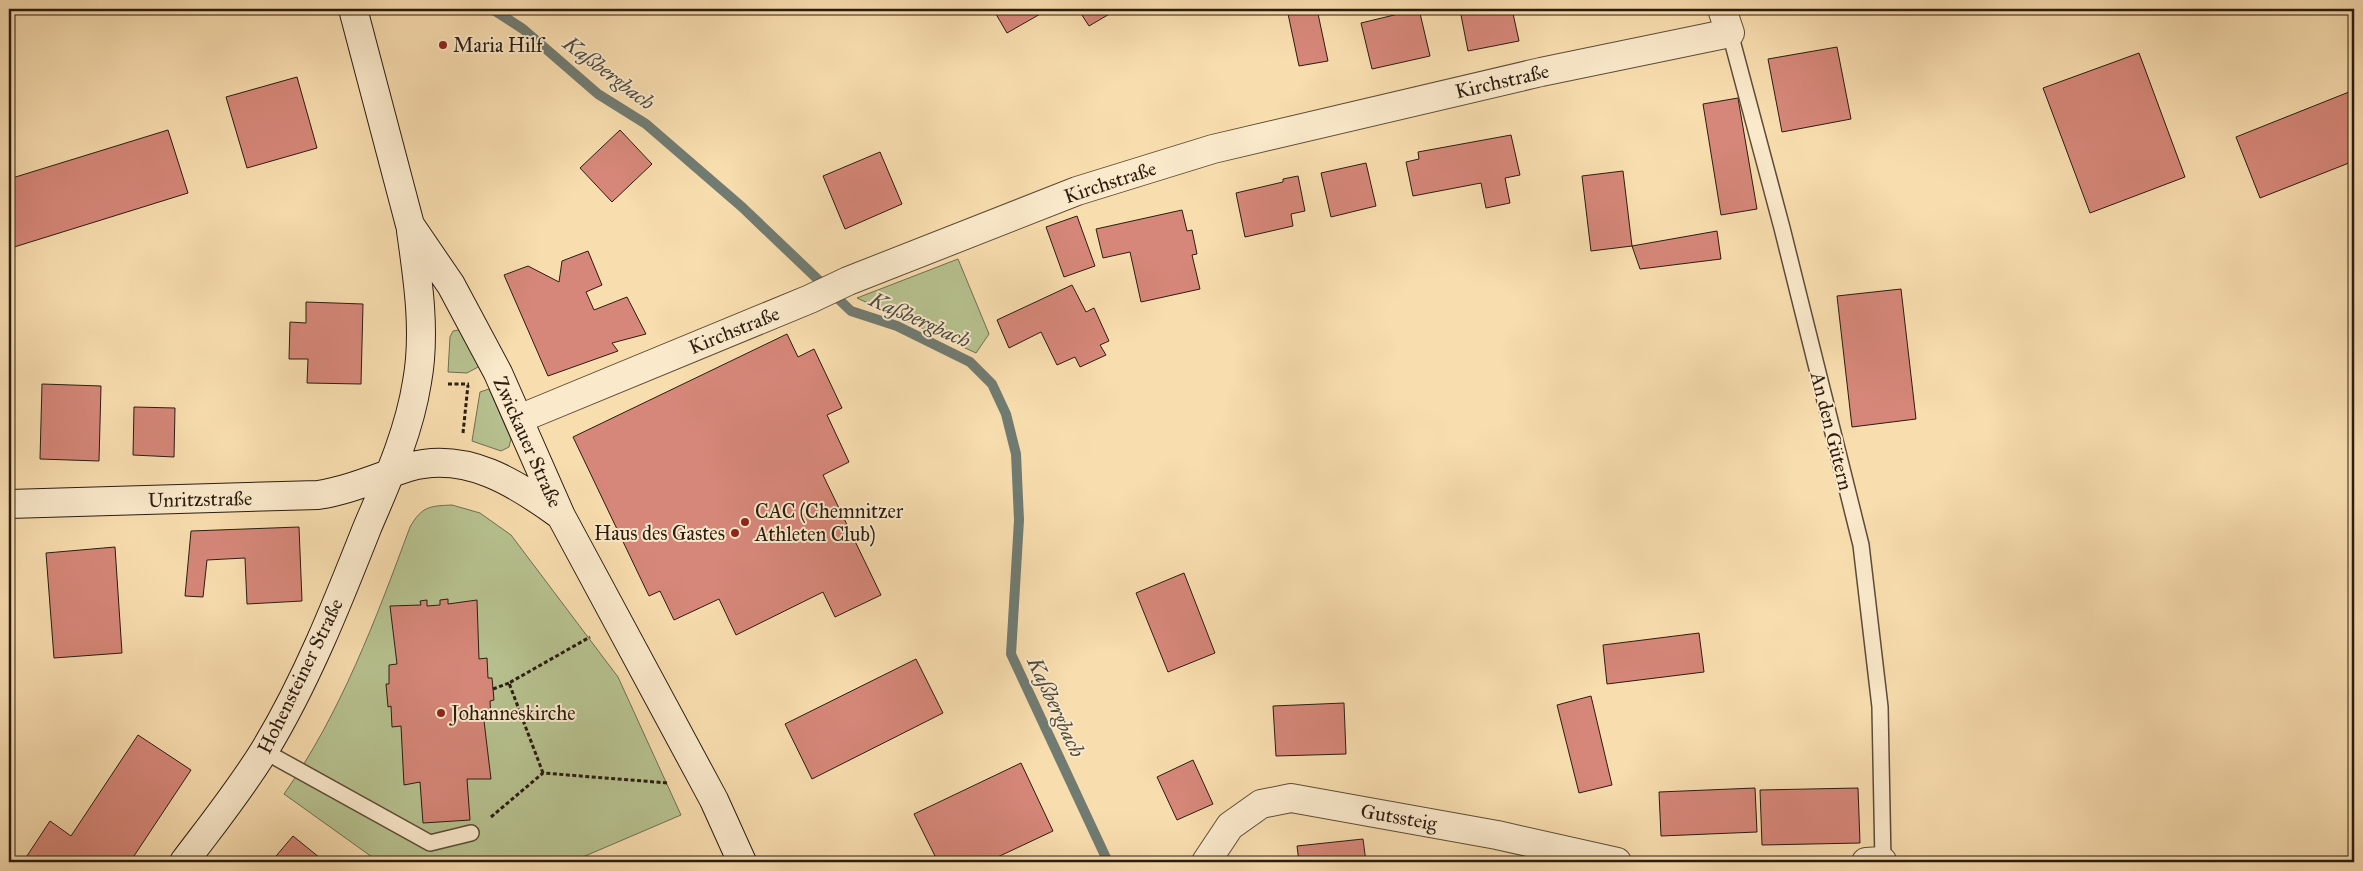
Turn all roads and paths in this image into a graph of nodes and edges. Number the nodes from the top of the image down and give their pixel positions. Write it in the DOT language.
graph roads {
  1 [pos="353,9"];
  2 [pos="1726,21"];
  3 [pos="410,225"];
  4 [pos="498,374"];
  5 [pos="418,381"];
  6 [pos="468,385"];
  7 [pos="518,420"];
  8 [pos="460,464"];
  9 [pos="389,475"];
  10 [pos="9,504"];
  11 [pos="561,516"];
  12 [pos="618,620"];
  13 [pos="509,684"];
  14 [pos="493,689"];
  15 [pos="264,751"];
  16 [pos="543,774"];
  17 [pos="706,786"];
  18 [pos="471,834"];
  19 [pos="184,862"];
  20 [pos="742,862"];
  21 [pos="1206,862"];
  22 [pos="1617,862"];
  23 [pos="1877,862"];
  1 -- 3 [label="street, Zwickauer Straße"];
  2 -- 7 [label="street, Kirchstraße"];
  2 -- 23 [label="lane, An den Gütern"];
  3 -- 4 [label="street, Zwickauer Straße"];
  3 -- 5 [label="street, Hohensteiner Straße"];
  4 -- 6 [label="path"];
  4 -- 7 [label="street, Zwickauer Straße"];
  5 -- 6 [label="path"];
  5 -- 9 [label="street, Hohensteiner Straße"];
  6 -- 8 [label="path"];
  7 -- 11 [label="street, Zwickauer Straße"];
  8 -- 9 [label="street"];
  8 -- 11 [label="street"];
  9 -- 10 [label="street, Unritzstraße"];
  9 -- 15 [label="street, Hohensteiner Straße"];
  11 -- 12 [label="street, Zwickauer Straße"];
  12 -- 13 [label="path"];
  12 -- 17 [label="street, Zwickauer Straße"];
  13 -- 14 [label="path"];
  13 -- 16 [label="path"];
  15 -- 18 [label="lane"];
  15 -- 19 [label="street, Hohensteiner Straße"];
  16 -- 17 [label="path"];
  16 -- 18 [label="path"];
  17 -- 20 [label="street, Zwickauer Straße"];
  21 -- 22 [label="street, Gutssteig"];
}
